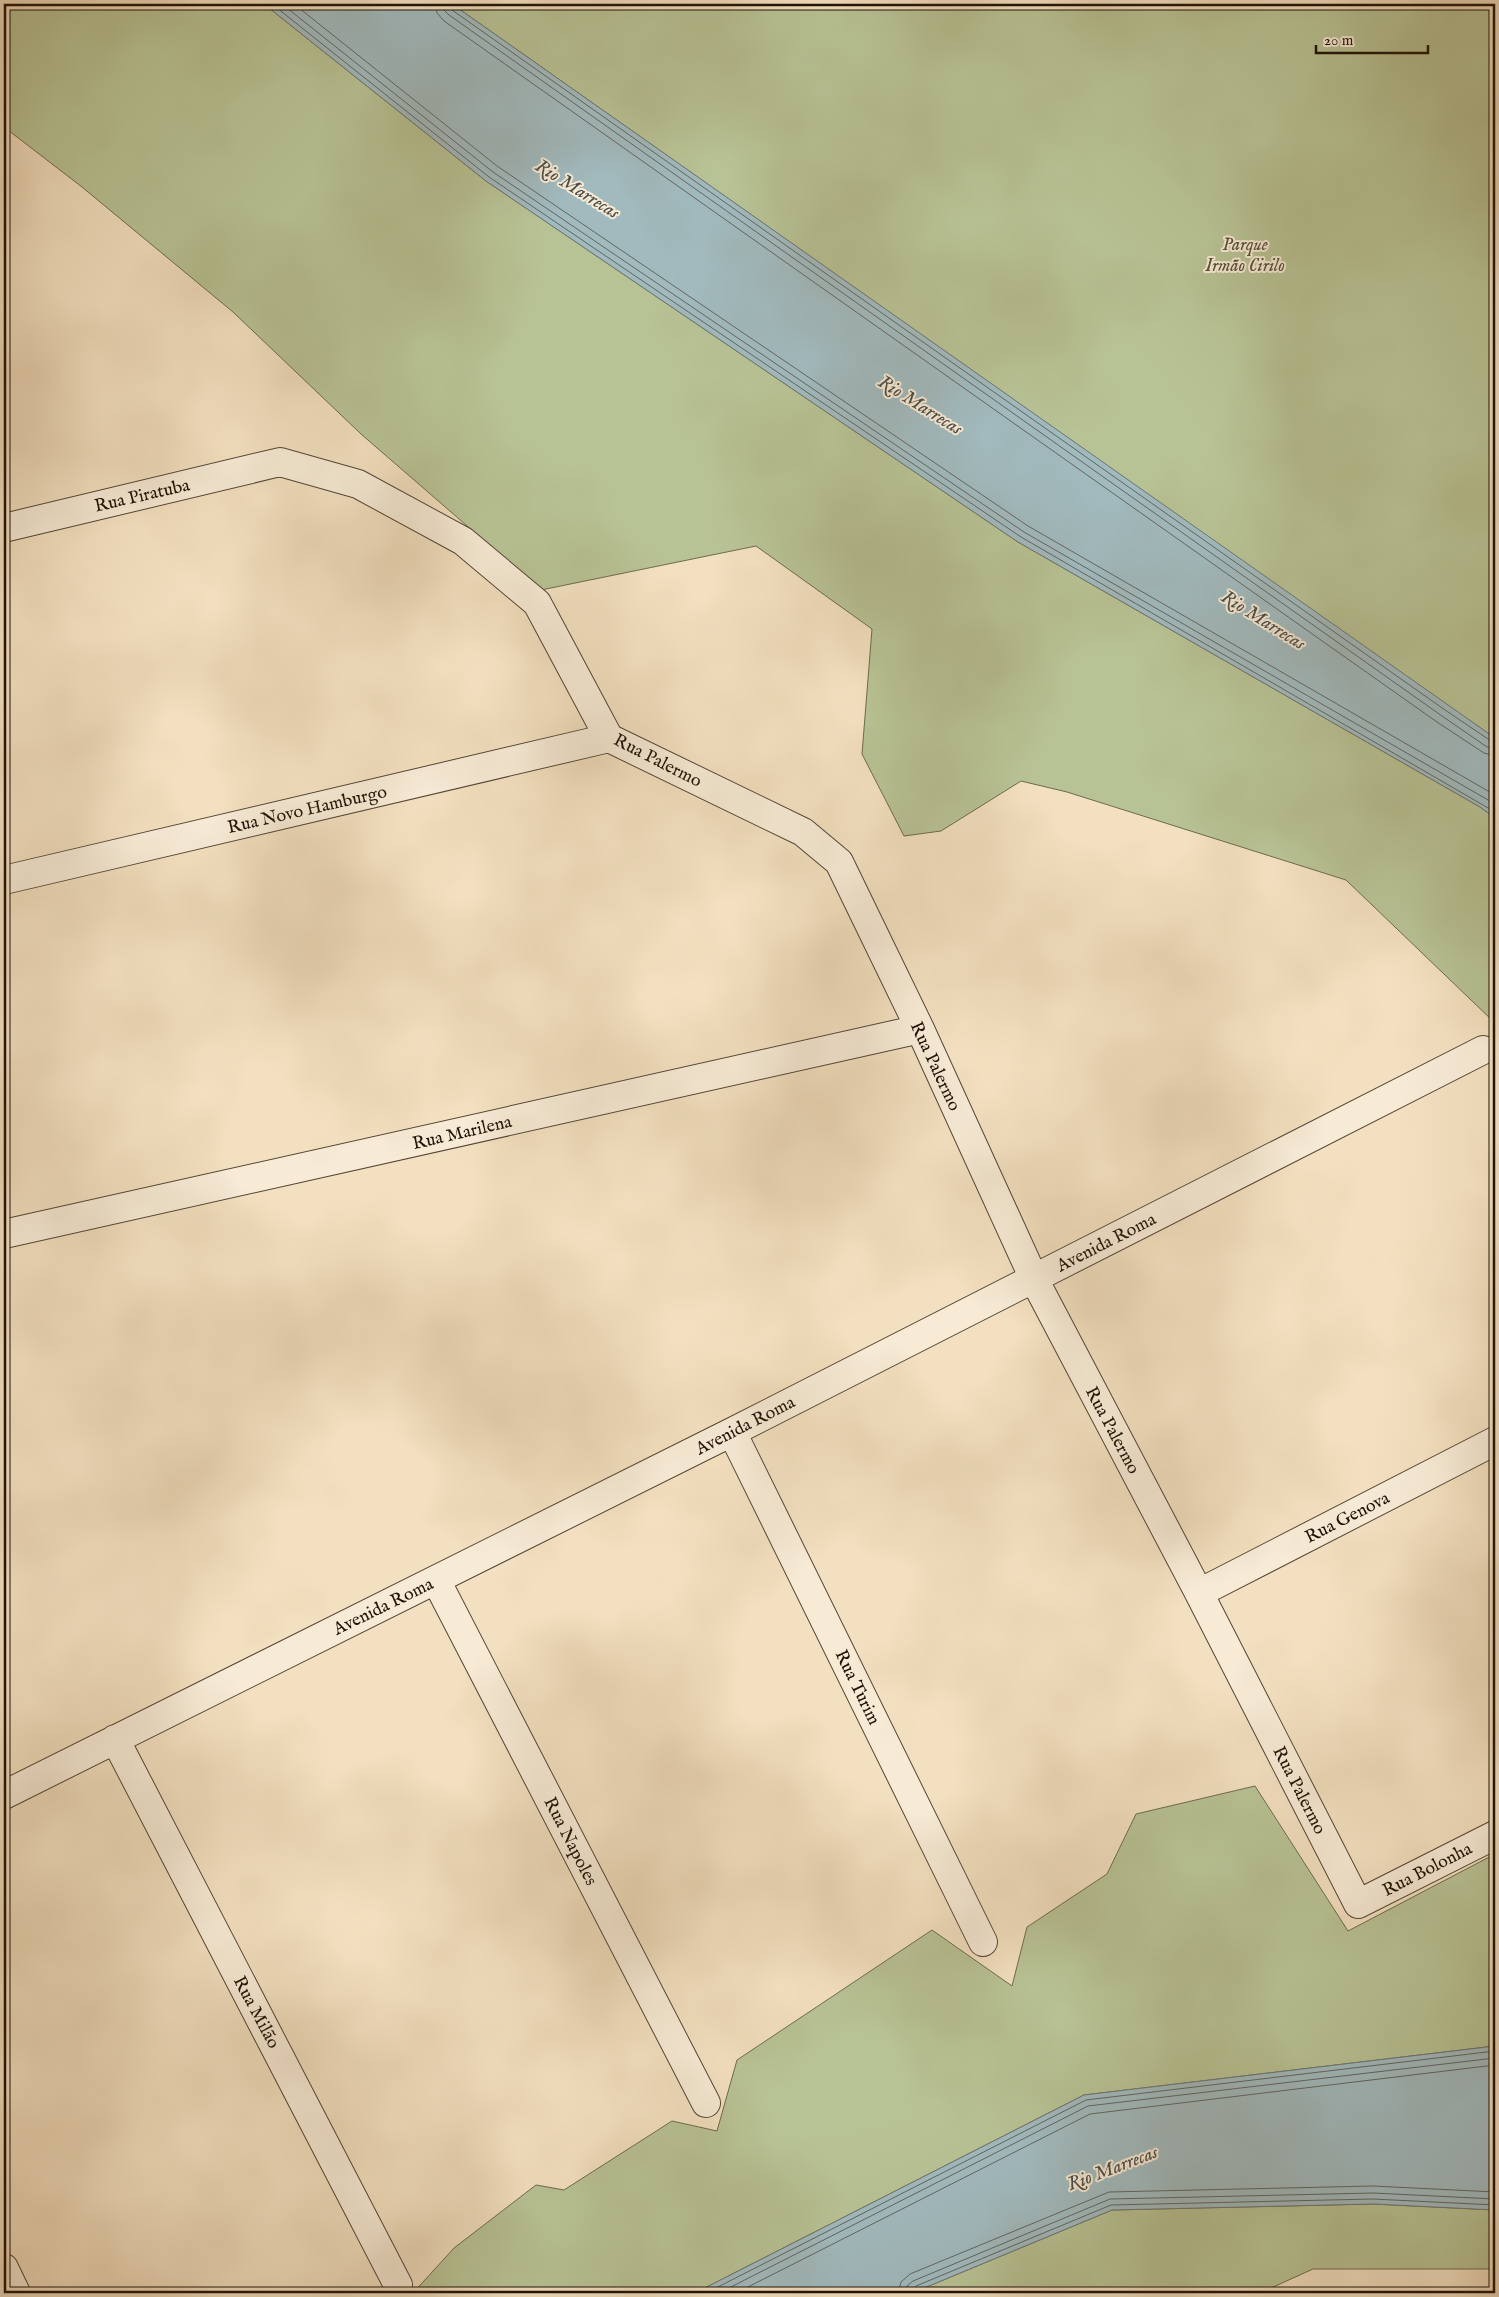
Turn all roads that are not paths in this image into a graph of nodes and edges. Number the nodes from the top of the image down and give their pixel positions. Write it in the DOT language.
graph roads {
  1 [pos="280,462"];
  2 [pos="4,528"];
  3 [pos="609,738"];
  4 [pos="4,880"];
  5 [pos="920,1029"];
  6 [pos="1483,1050"];
  7 [pos="4,1234"];
  8 [pos="1034,1279"];
  9 [pos="732,1432"];
  10 [pos="1495,1441"];
  11 [pos="436,1580"];
  12 [pos="1199,1594"];
  13 [pos="115,1739"];
  14 [pos="4,1795"];
  15 [pos="1495,1834"];
  16 [pos="1358,1904"];
  17 [pos="983,1942"];
  18 [pos="706,2103"];
  19 [pos="4,2268"];
  20 [pos="398,2285"];
  21 [pos="16,2293"];
  1 -- 2 [label="street, Rua Piratuba"];
  1 -- 3 [label="street, Rua Palermo"];
  3 -- 4 [label="street, Rua Novo Hamburgo"];
  3 -- 5 [label="street, Rua Palermo"];
  5 -- 7 [label="street, Rua Marilena"];
  5 -- 8 [label="street, Rua Palermo"];
  6 -- 8 [label="street, Avenida Roma"];
  8 -- 9 [label="street, Avenida Roma"];
  8 -- 12 [label="street, Rua Palermo"];
  9 -- 11 [label="street, Avenida Roma"];
  9 -- 17 [label="street, Rua Turim"];
  10 -- 12 [label="street, Rua Genova"];
  11 -- 13 [label="street, Avenida Roma"];
  11 -- 18 [label="street, Rua Napoles"];
  12 -- 16 [label="street, Rua Palermo"];
  13 -- 14 [label="street, Avenida Roma"];
  13 -- 20 [label="street, Rua Milão"];
  15 -- 16 [label="street, Rua Bolonha"];
  19 -- 21 [label="street"];
}
